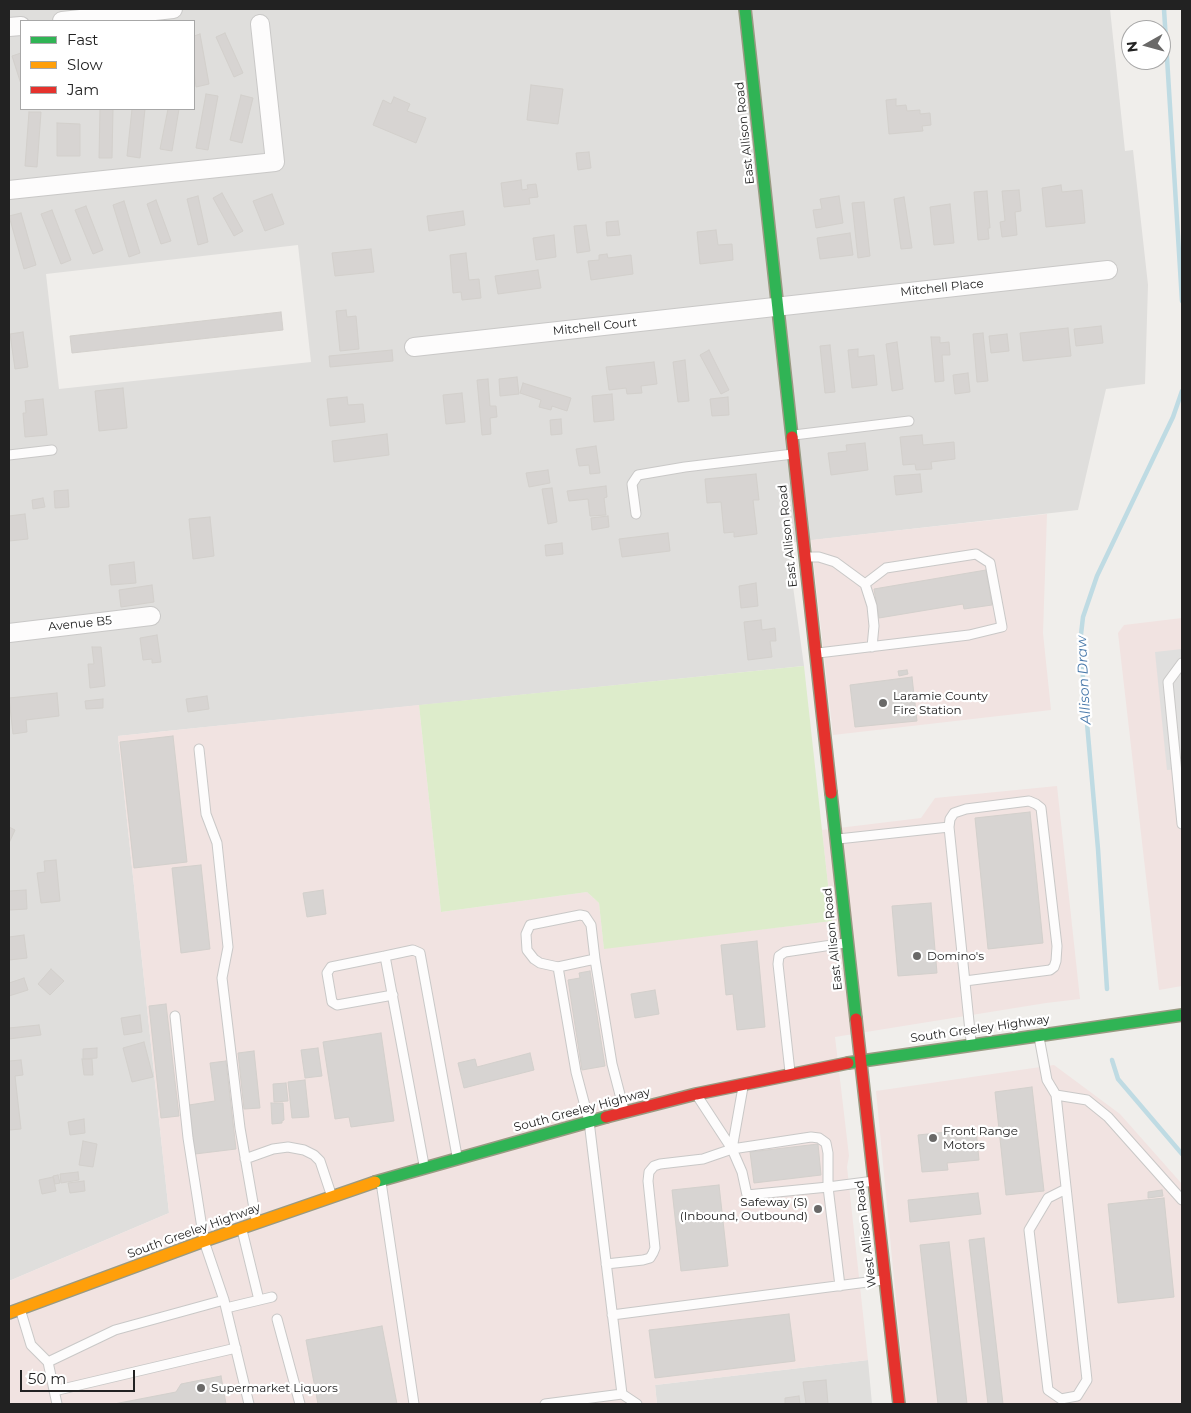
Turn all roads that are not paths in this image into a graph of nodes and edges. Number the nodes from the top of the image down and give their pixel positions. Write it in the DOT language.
graph roads {
  1 [pos="173,9"];
  2 [pos="745,9"];
  3 [pos="71,20"];
  4 [pos="260,24"];
  5 [pos="9,190"];
  6 [pos="1108,270"];
  7 [pos="777,306"];
  8 [pos="414,347"];
  9 [pos="909,421"];
  10 [pos="791,436"];
  11 [pos="52,450"];
  12 [pos="793,454"];
  13 [pos="9,455"];
  14 [pos="636,514"];
  15 [pos="804,558"];
  16 [pos="865,584"];
  17 [pos="151,616"];
  18 [pos="9,632"];
  19 [pos="872,647"];
  20 [pos="815,654"];
  21 [pos="1182,663"];
  22 [pos="198,749"];
  23 [pos="1182,824"];
  24 [pos="949,827"];
  25 [pos="836,839"];
  26 [pos="847,943"];
  27 [pos="385,956"];
  28 [pos="595,959"];
  29 [pos="558,966"];
  30 [pos="965,981"];
  31 [pos="393,995"];
  32 [pos="1182,1015"];
  33 [pos="175,1016"];
  34 [pos="1038,1034"];
  35 [pos="972,1044"];
  36 [pos="860,1060"];
  37 [pos="791,1074"];
  38 [pos="743,1084"];
  39 [pos="696,1094"];
  40 [pos="1056,1095"];
  41 [pos="624,1112"];
  42 [pos="589,1121"];
  43 [pos="732,1149"];
  44 [pos="457,1158"];
  45 [pos="245,1159"];
  46 [pos="424,1168"];
  47 [pos="381,1180"];
  48 [pos="874,1181"];
  49 [pos="828,1187"];
  50 [pos="1066,1188"];
  51 [pos="332,1197"];
  52 [pos="1182,1200"];
  53 [pos="257,1223"];
  54 [pos="241,1228"];
  55 [pos="204,1241"];
  56 [pos="606,1264"];
  57 [pos="885,1280"];
  58 [pos="840,1286"];
  59 [pos="272,1297"];
  60 [pos="259,1300"];
  61 [pos="225,1304"];
  62 [pos="14,1311"];
  63 [pos="612,1315"];
  64 [pos="277,1319"];
  65 [pos="236,1348"];
  66 [pos="48,1362"];
  67 [pos="54,1391"];
  68 [pos="622,1394"];
  69 [pos="57,1404"];
  70 [pos="249,1404"];
  71 [pos="300,1404"];
  72 [pos="414,1404"];
  73 [pos="545,1404"];
  74 [pos="637,1404"];
  75 [pos="899,1404"];
  1 -- 3 [label="street"];
  2 -- 7 [label="main road, East Allison Road"];
  4 -- 5 [label="street"];
  6 -- 7 [label="street, Mitchell Place"];
  7 -- 8 [label="street, Mitchell Court"];
  7 -- 10 [label="main road, East Allison Road"];
  9 -- 10 [label="lane"];
  10 -- 12 [label="main road, East Allison Road"];
  11 -- 13 [label="lane"];
  12 -- 14 [label="lane"];
  12 -- 15 [label="main road, East Allison Road"];
  15 -- 16 [label="lane"];
  15 -- 20 [label="main road, East Allison Road"];
  16 -- 19 [label="lane"];
  16 -- 19 [label="lane"];
  17 -- 18 [label="street, Avenue B5"];
  19 -- 20 [label="lane"];
  20 -- 25 [label="main road, East Allison Road"];
  21 -- 23 [label="lane"];
  22 -- 45 [label="lane"];
  24 -- 25 [label="lane"];
  24 -- 30 [label="lane"];
  24 -- 30 [label="lane"];
  25 -- 26 [label="main road, East Allison Road"];
  26 -- 36 [label="main road, East Allison Road"];
  26 -- 37 [label="lane"];
  27 -- 31 [label="lane"];
  27 -- 31 [label="lane"];
  27 -- 44 [label="lane"];
  28 -- 29 [label="lane"];
  28 -- 29 [label="lane"];
  28 -- 41 [label="lane"];
  29 -- 42 [label="lane"];
  30 -- 35 [label="lane"];
  31 -- 46 [label="lane"];
  32 -- 34 [label="main road, South Greeley Highway"];
  33 -- 55 [label="lane"];
  34 -- 35 [label="main road, South Greeley Highway"];
  34 -- 40 [label="lane"];
  35 -- 36 [label="main road, South Greeley Highway"];
  36 -- 37 [label="main road, South Greeley Highway"];
  36 -- 48 [label="main road, West Allison Road"];
  37 -- 38 [label="main road, South Greeley Highway"];
  38 -- 39 [label="main road, South Greeley Highway"];
  38 -- 43 [label="lane"];
  39 -- 41 [label="main road, South Greeley Highway"];
  39 -- 43 [label="lane"];
  40 -- 50 [label="lane"];
  40 -- 52 [label="lane"];
  41 -- 42 [label="main road, South Greeley Highway"];
  42 -- 44 [label="main road, South Greeley Highway"];
  42 -- 56 [label="lane"];
  43 -- 49 [label="lane"];
  43 -- 49 [label="lane"];
  43 -- 56 [label="lane"];
  44 -- 46 [label="main road, South Greeley Highway"];
  45 -- 51 [label="lane"];
  45 -- 53 [label="lane"];
  46 -- 47 [label="main road, South Greeley Highway"];
  47 -- 51 [label="main road, South Greeley Highway"];
  47 -- 72 [label="lane"];
  48 -- 49 [label="lane"];
  48 -- 57 [label="main road, West Allison Road"];
  49 -- 58 [label="lane"];
  50 -- 50 [label="lane"];
  51 -- 53 [label="main road, South Greeley Highway"];
  53 -- 54 [label="main road, South Greeley Highway"];
  54 -- 55 [label="main road, South Greeley Highway"];
  54 -- 60 [label="lane"];
  55 -- 61 [label="lane"];
  55 -- 62 [label="main road, South Greeley Highway"];
  56 -- 63 [label="lane"];
  57 -- 58 [label="lane"];
  57 -- 75 [label="main road, West Allison Road"];
  58 -- 63 [label="lane"];
  59 -- 60 [label="lane"];
  60 -- 61 [label="lane"];
  61 -- 65 [label="lane"];
  61 -- 66 [label="lane"];
  62 -- 66 [label="lane"];
  63 -- 68 [label="lane"];
  64 -- 71 [label="lane"];
  65 -- 67 [label="lane"];
  65 -- 70 [label="lane"];
  66 -- 67 [label="lane"];
  67 -- 69 [label="lane"];
  68 -- 73 [label="lane"];
  68 -- 74 [label="lane"];
}
